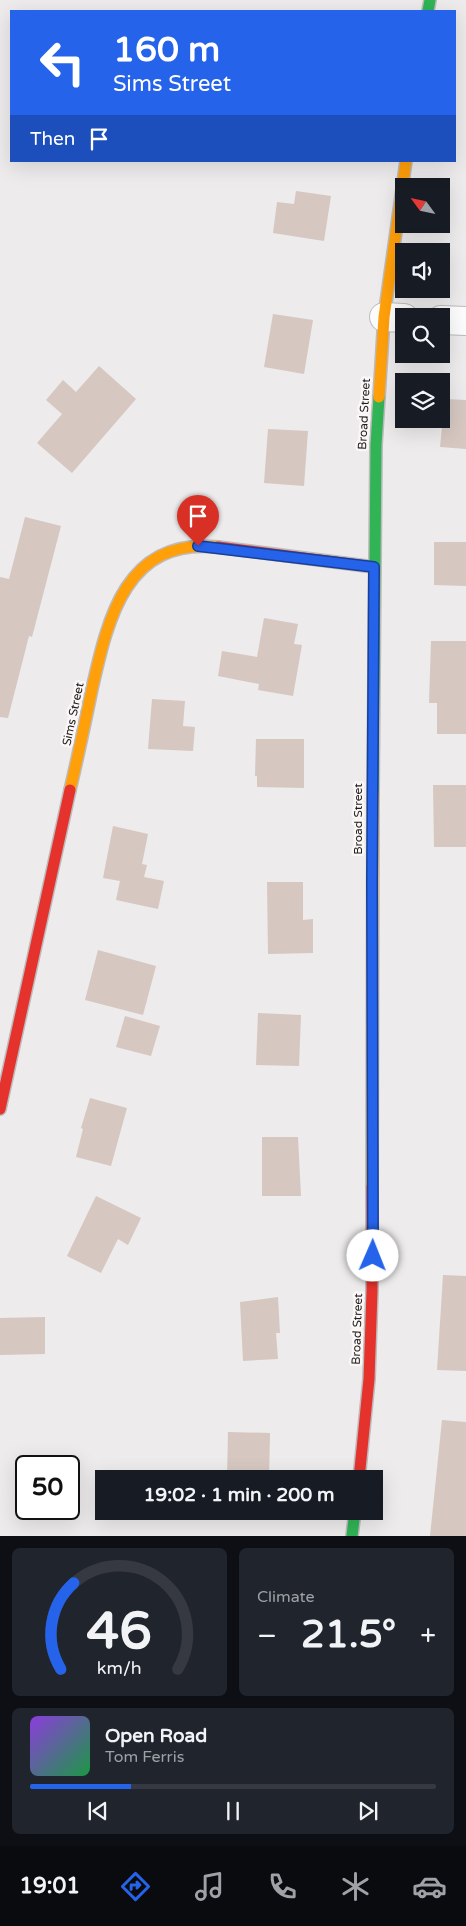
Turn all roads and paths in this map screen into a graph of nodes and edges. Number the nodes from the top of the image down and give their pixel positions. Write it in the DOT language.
graph roads {
  1 [pos="406,162"];
  2 [pos="394,318"];
  3 [pos="450,320"];
  4 [pos="466,321"];
  5 [pos="374,567"];
  6 [pos="0,1109"];
  7 [pos="359,1470"];
  8 [pos="354,1520"];
  9 [pos="352,1536"];
  1 -- 2 [label="main road, Broad Street"];
  2 -- 5 [label="main road, Broad Street"];
  3 -- 4 [label="street"];
  5 -- 6 [label="main road, Sims Street"];
  5 -- 7 [label="main road, Broad Street"];
  8 -- 9 [label="main road"];
}
